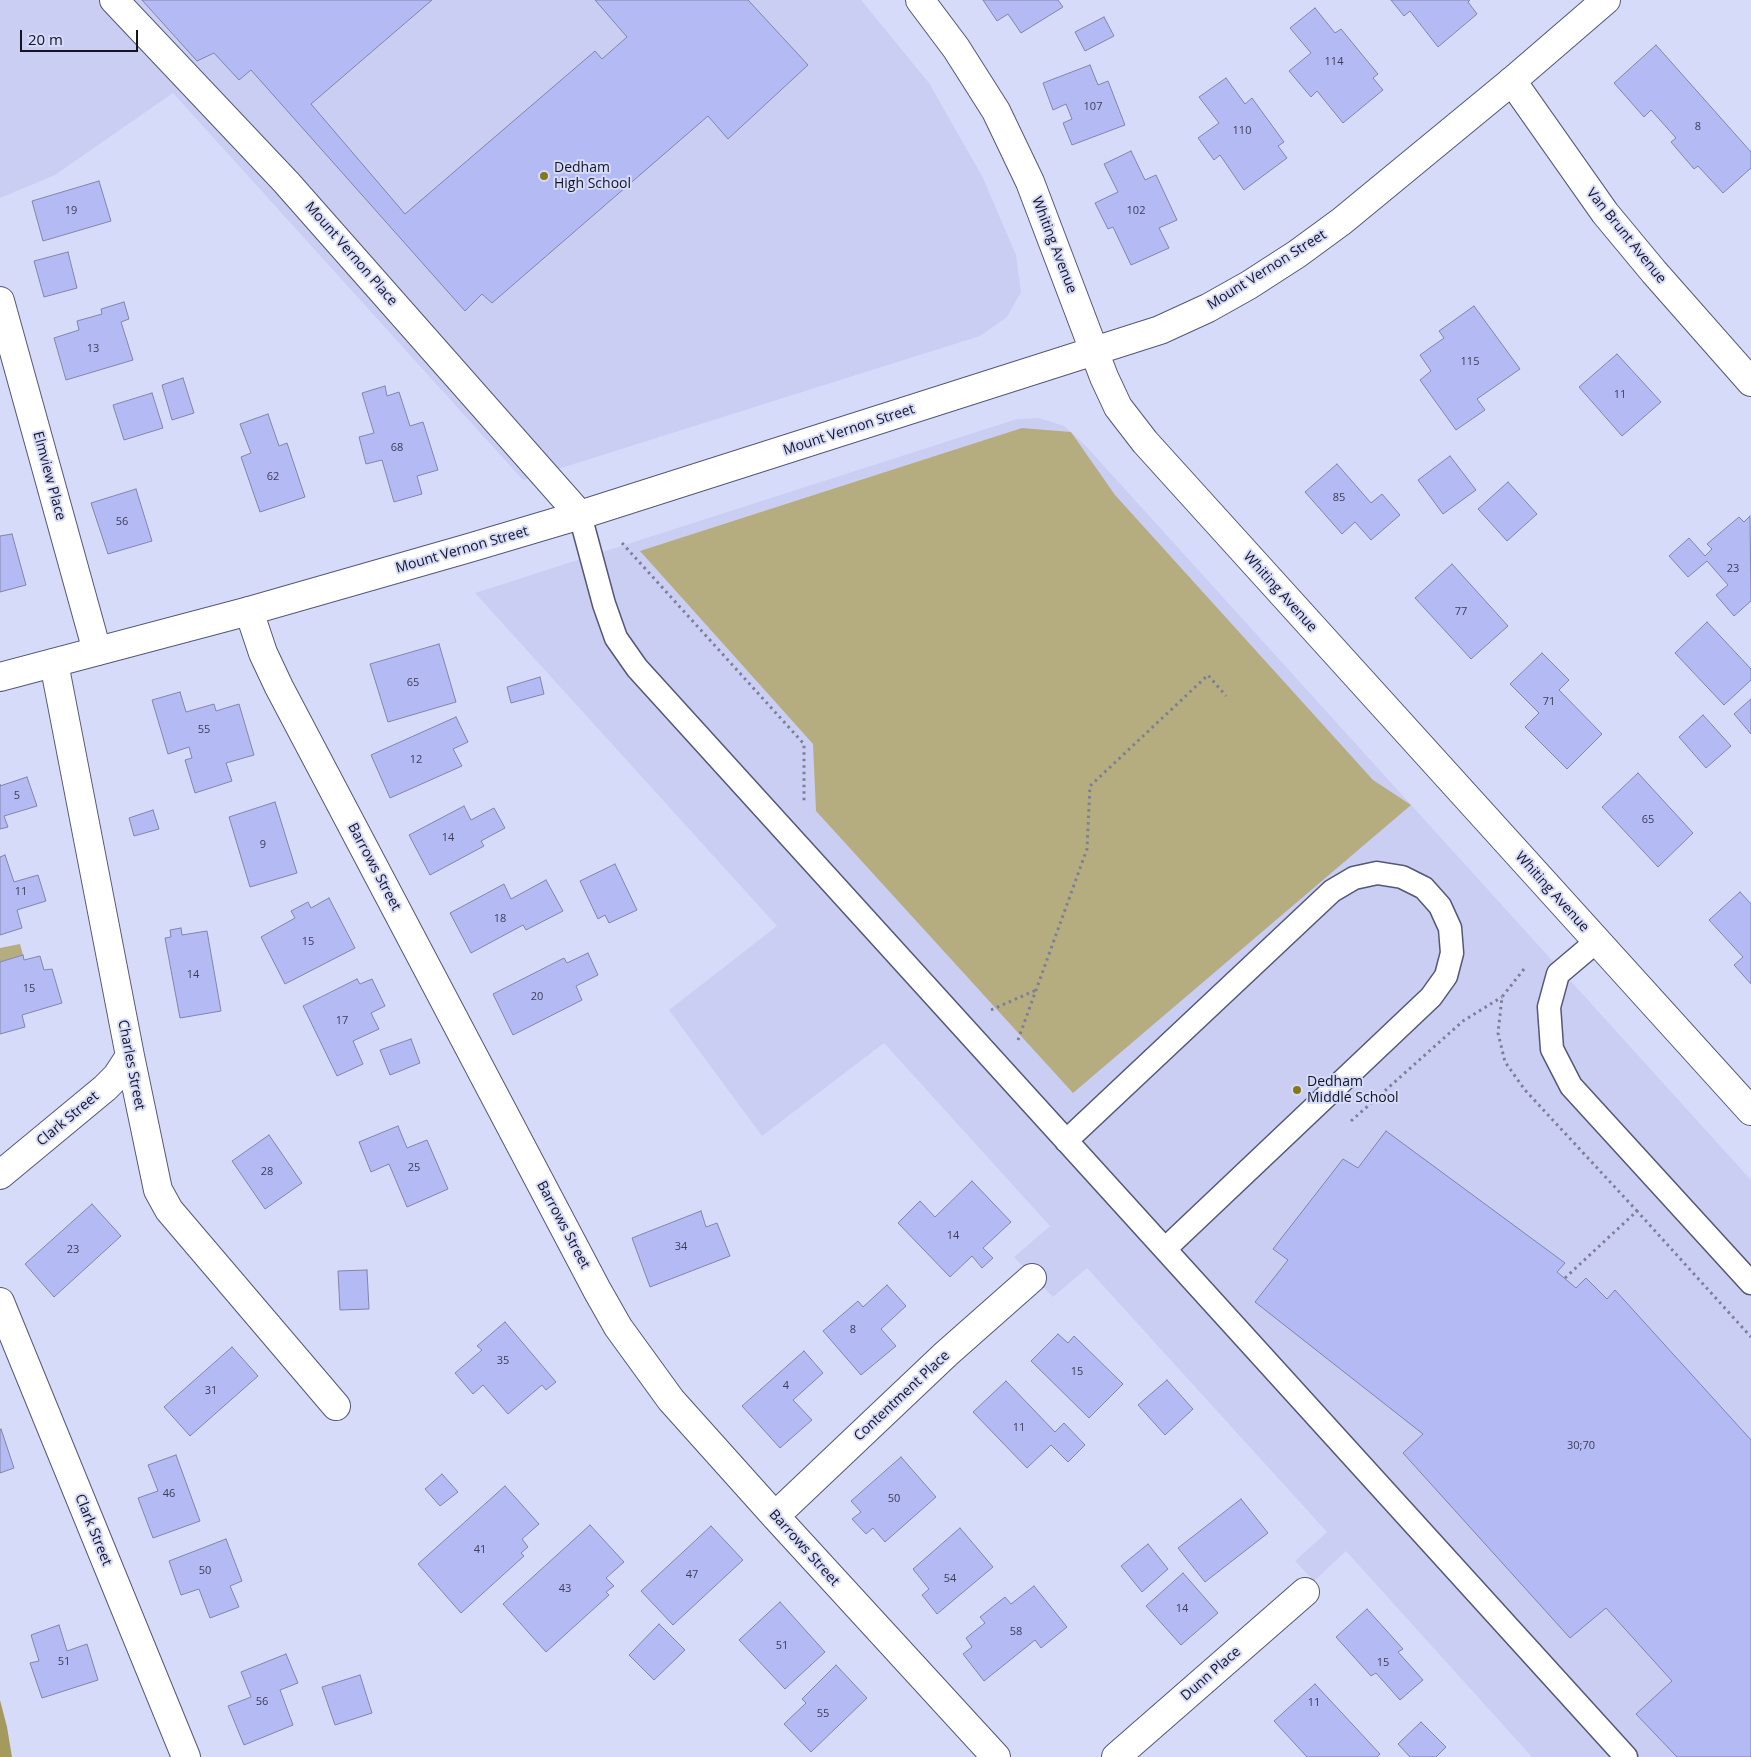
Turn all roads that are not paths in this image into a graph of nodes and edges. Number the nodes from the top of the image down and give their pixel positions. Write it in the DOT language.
graph roads {
  1 [pos="114,0"];
  2 [pos="920,0"];
  3 [pos="1606,0"];
  4 [pos="1512,81"];
  5 [pos="0,301"];
  6 [pos="1093,351"];
  7 [pos="1751,382"];
  8 [pos="580,515"];
  9 [pos="249,612"];
  10 [pos="97,651"];
  11 [pos="54,663"];
  12 [pos="0,677"];
  13 [pos="1597,942"];
  14 [pos="130,1056"];
  15 [pos="1751,1111"];
  16 [pos="1066,1141"];
  17 [pos="0,1175"];
  18 [pos="1165,1249"];
  19 [pos="1032,1278"];
  20 [pos="1751,1283"];
  21 [pos="0,1302"];
  22 [pos="336,1406"];
  23 [pos="775,1516"];
  24 [pos="1305,1592"];
  25 [pos="186,1757"];
  26 [pos="996,1757"];
  27 [pos="1116,1757"];
  28 [pos="1626,1757"];
  1 -- 8 [label="street, Mount Vernon Place"];
  2 -- 6 [label="street, Whiting Avenue"];
  3 -- 4 [label="street, Mount Vernon Street"];
  4 -- 6 [label="street, Mount Vernon Street"];
  4 -- 7 [label="street, Van Brunt Avenue"];
  5 -- 10 [label="street, Elmview Place"];
  6 -- 8 [label="street, Mount Vernon Street"];
  6 -- 13 [label="street, Whiting Avenue"];
  8 -- 9 [label="street, Mount Vernon Street"];
  8 -- 16 [label="lane"];
  9 -- 10 [label="street, Mount Vernon Street"];
  9 -- 23 [label="street, Barrows Street"];
  10 -- 11 [label="street, Mount Vernon Street"];
  11 -- 12 [label="street, Mount Vernon Street"];
  11 -- 14 [label="street, Charles Street"];
  13 -- 15 [label="street, Whiting Avenue"];
  13 -- 20 [label="lane"];
  14 -- 17 [label="street, Clark Street"];
  14 -- 22 [label="street, Charles Street"];
  16 -- 18 [label="lane"];
  16 -- 18 [label="lane"];
  18 -- 28 [label="lane"];
  19 -- 23 [label="street, Contentment Place"];
  21 -- 25 [label="street, Clark Street"];
  23 -- 26 [label="street, Barrows Street"];
  24 -- 27 [label="street, Dunn Place"];
}
